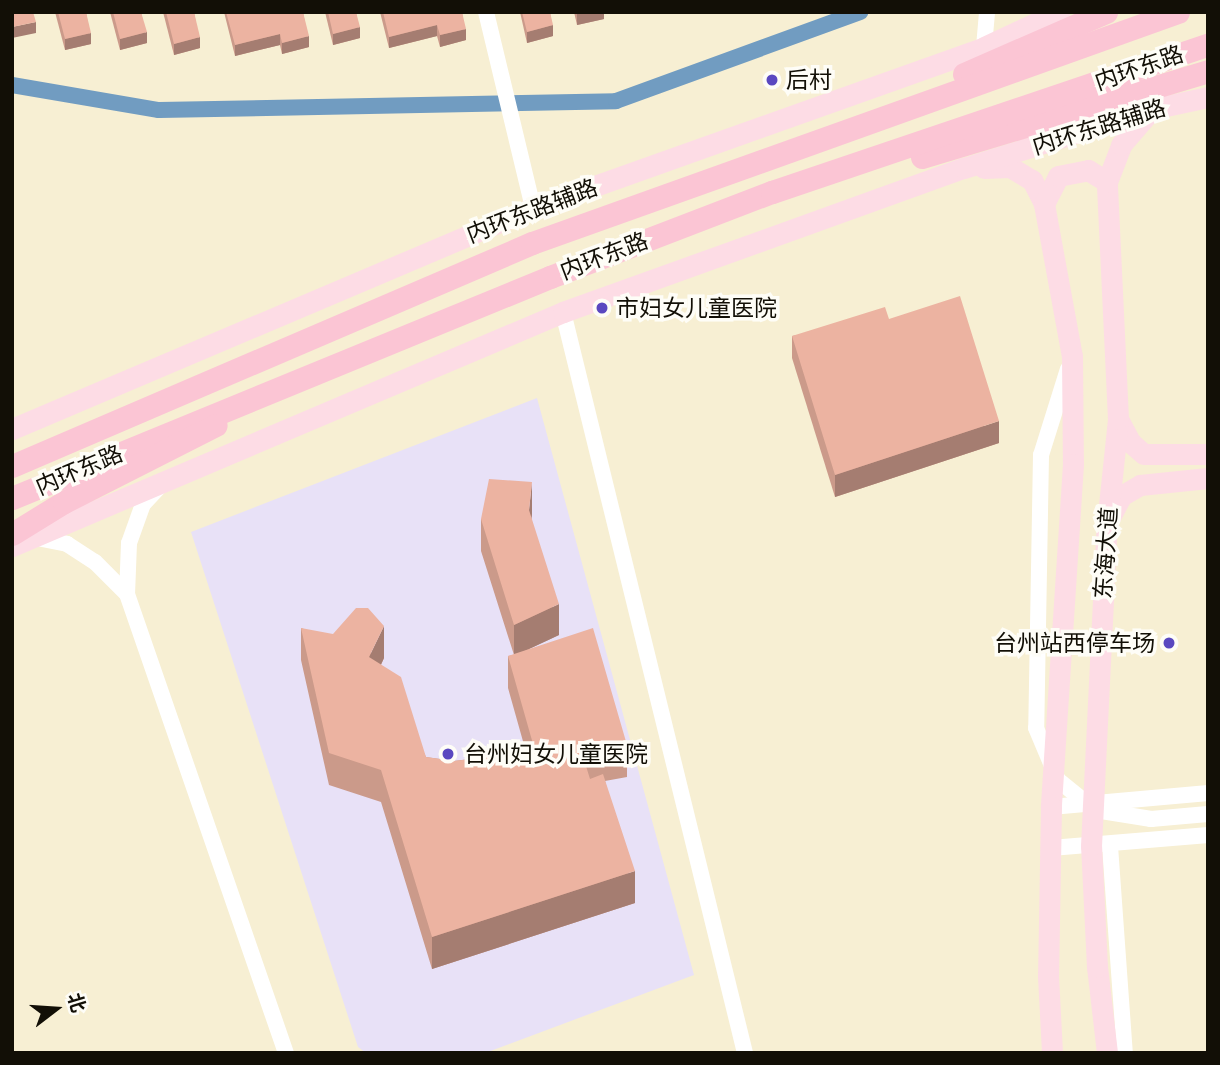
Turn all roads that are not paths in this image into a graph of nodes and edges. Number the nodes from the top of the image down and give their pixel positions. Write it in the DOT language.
graph roads {
  1 [pos="486,12"];
  2 [pos="987,12"];
  3 [pos="1106,12"];
  4 [pos="1178,12"];
  5 [pos="1054,13"];
  6 [pos="1208,44"];
  7 [pos="984,47"];
  8 [pos="1208,71"];
  9 [pos="1208,97"];
  10 [pos="1152,109"];
  11 [pos="818,140"];
  12 [pos="964,168"];
  13 [pos="1107,182"];
  14 [pos="772,192"];
  15 [pos="1044,204"];
  16 [pos="533,208"];
  17 [pos="563,312"];
  18 [pos="1072,356"];
  19 [pos="266,391"];
  20 [pos="133,413"];
  21 [pos="1118,419"];
  22 [pos="12,429"];
  23 [pos="12,450"];
  24 [pos="1208,454"];
  25 [pos="12,466"];
  26 [pos="168,477"];
  27 [pos="1208,478"];
  28 [pos="12,498"];
  29 [pos="1107,524"];
  30 [pos="22,536"];
  31 [pos="12,546"];
  32 [pos="127,594"];
  33 [pos="1208,793"];
  34 [pos="1092,805"];
  35 [pos="1051,807"];
  36 [pos="1208,814"];
  37 [pos="1208,835"];
  38 [pos="1101,846"];
  39 [pos="1051,848"];
  40 [pos="286,1053"];
  41 [pos="745,1053"];
  42 [pos="1052,1053"];
  43 [pos="1107,1053"];
  44 [pos="1125,1053"];
  1 -- 16 [label="street"];
  2 -- 7 [label="street"];
  3 -- 11 [label="highway"];
  4 -- 11 [label="highway, 内环东路"];
  5 -- 7 [label="main road, 内环东路辅路"];
  6 -- 14 [label="highway, 内环东路"];
  7 -- 16 [label="main road, 内环东路辅路"];
  8 -- 14 [label="highway"];
  9 -- 10 [label="main road, 内环东路辅路"];
  10 -- 12 [label="main road, 内环东路辅路"];
  10 -- 13 [label="main road, 东海大道"];
  11 -- 20 [label="highway, 内环东路"];
  12 -- 15 [label="main road, 东海大道"];
  12 -- 17 [label="main road, 内环东路辅路"];
  13 -- 15 [label="main road"];
  13 -- 21 [label="main road, 东海大道"];
  14 -- 19 [label="highway, 内环东路"];
  15 -- 18 [label="main road, 东海大道"];
  16 -- 22 [label="main road, 内环东路辅路"];
  17 -- 26 [label="main road, 内环东路辅路"];
  17 -- 41 [label="street"];
  18 -- 35 [label="main road, 东海大道"];
  18 -- 36 [label="street"];
  19 -- 28 [label="highway, 内环东路"];
  19 -- 30 [label="highway"];
  20 -- 23 [label="highway"];
  20 -- 25 [label="highway, 内环东路"];
  21 -- 24 [label="main road"];
  21 -- 29 [label="main road, 东海大道"];
  26 -- 30 [label="main road, 内环东路辅路"];
  26 -- 32 [label="street"];
  27 -- 29 [label="main road"];
  29 -- 34 [label="main road, 东海大道"];
  30 -- 31 [label="main road"];
  30 -- 32 [label="street"];
  32 -- 40 [label="street"];
  33 -- 34 [label="street"];
  34 -- 35 [label="street"];
  34 -- 38 [label="main road, 东海大道"];
  35 -- 39 [label="main road, 东海大道"];
  37 -- 38 [label="street"];
  38 -- 39 [label="street"];
  38 -- 43 [label="main road, 东海大道"];
  38 -- 44 [label="street"];
  39 -- 42 [label="main road, 东海大道"];
}
